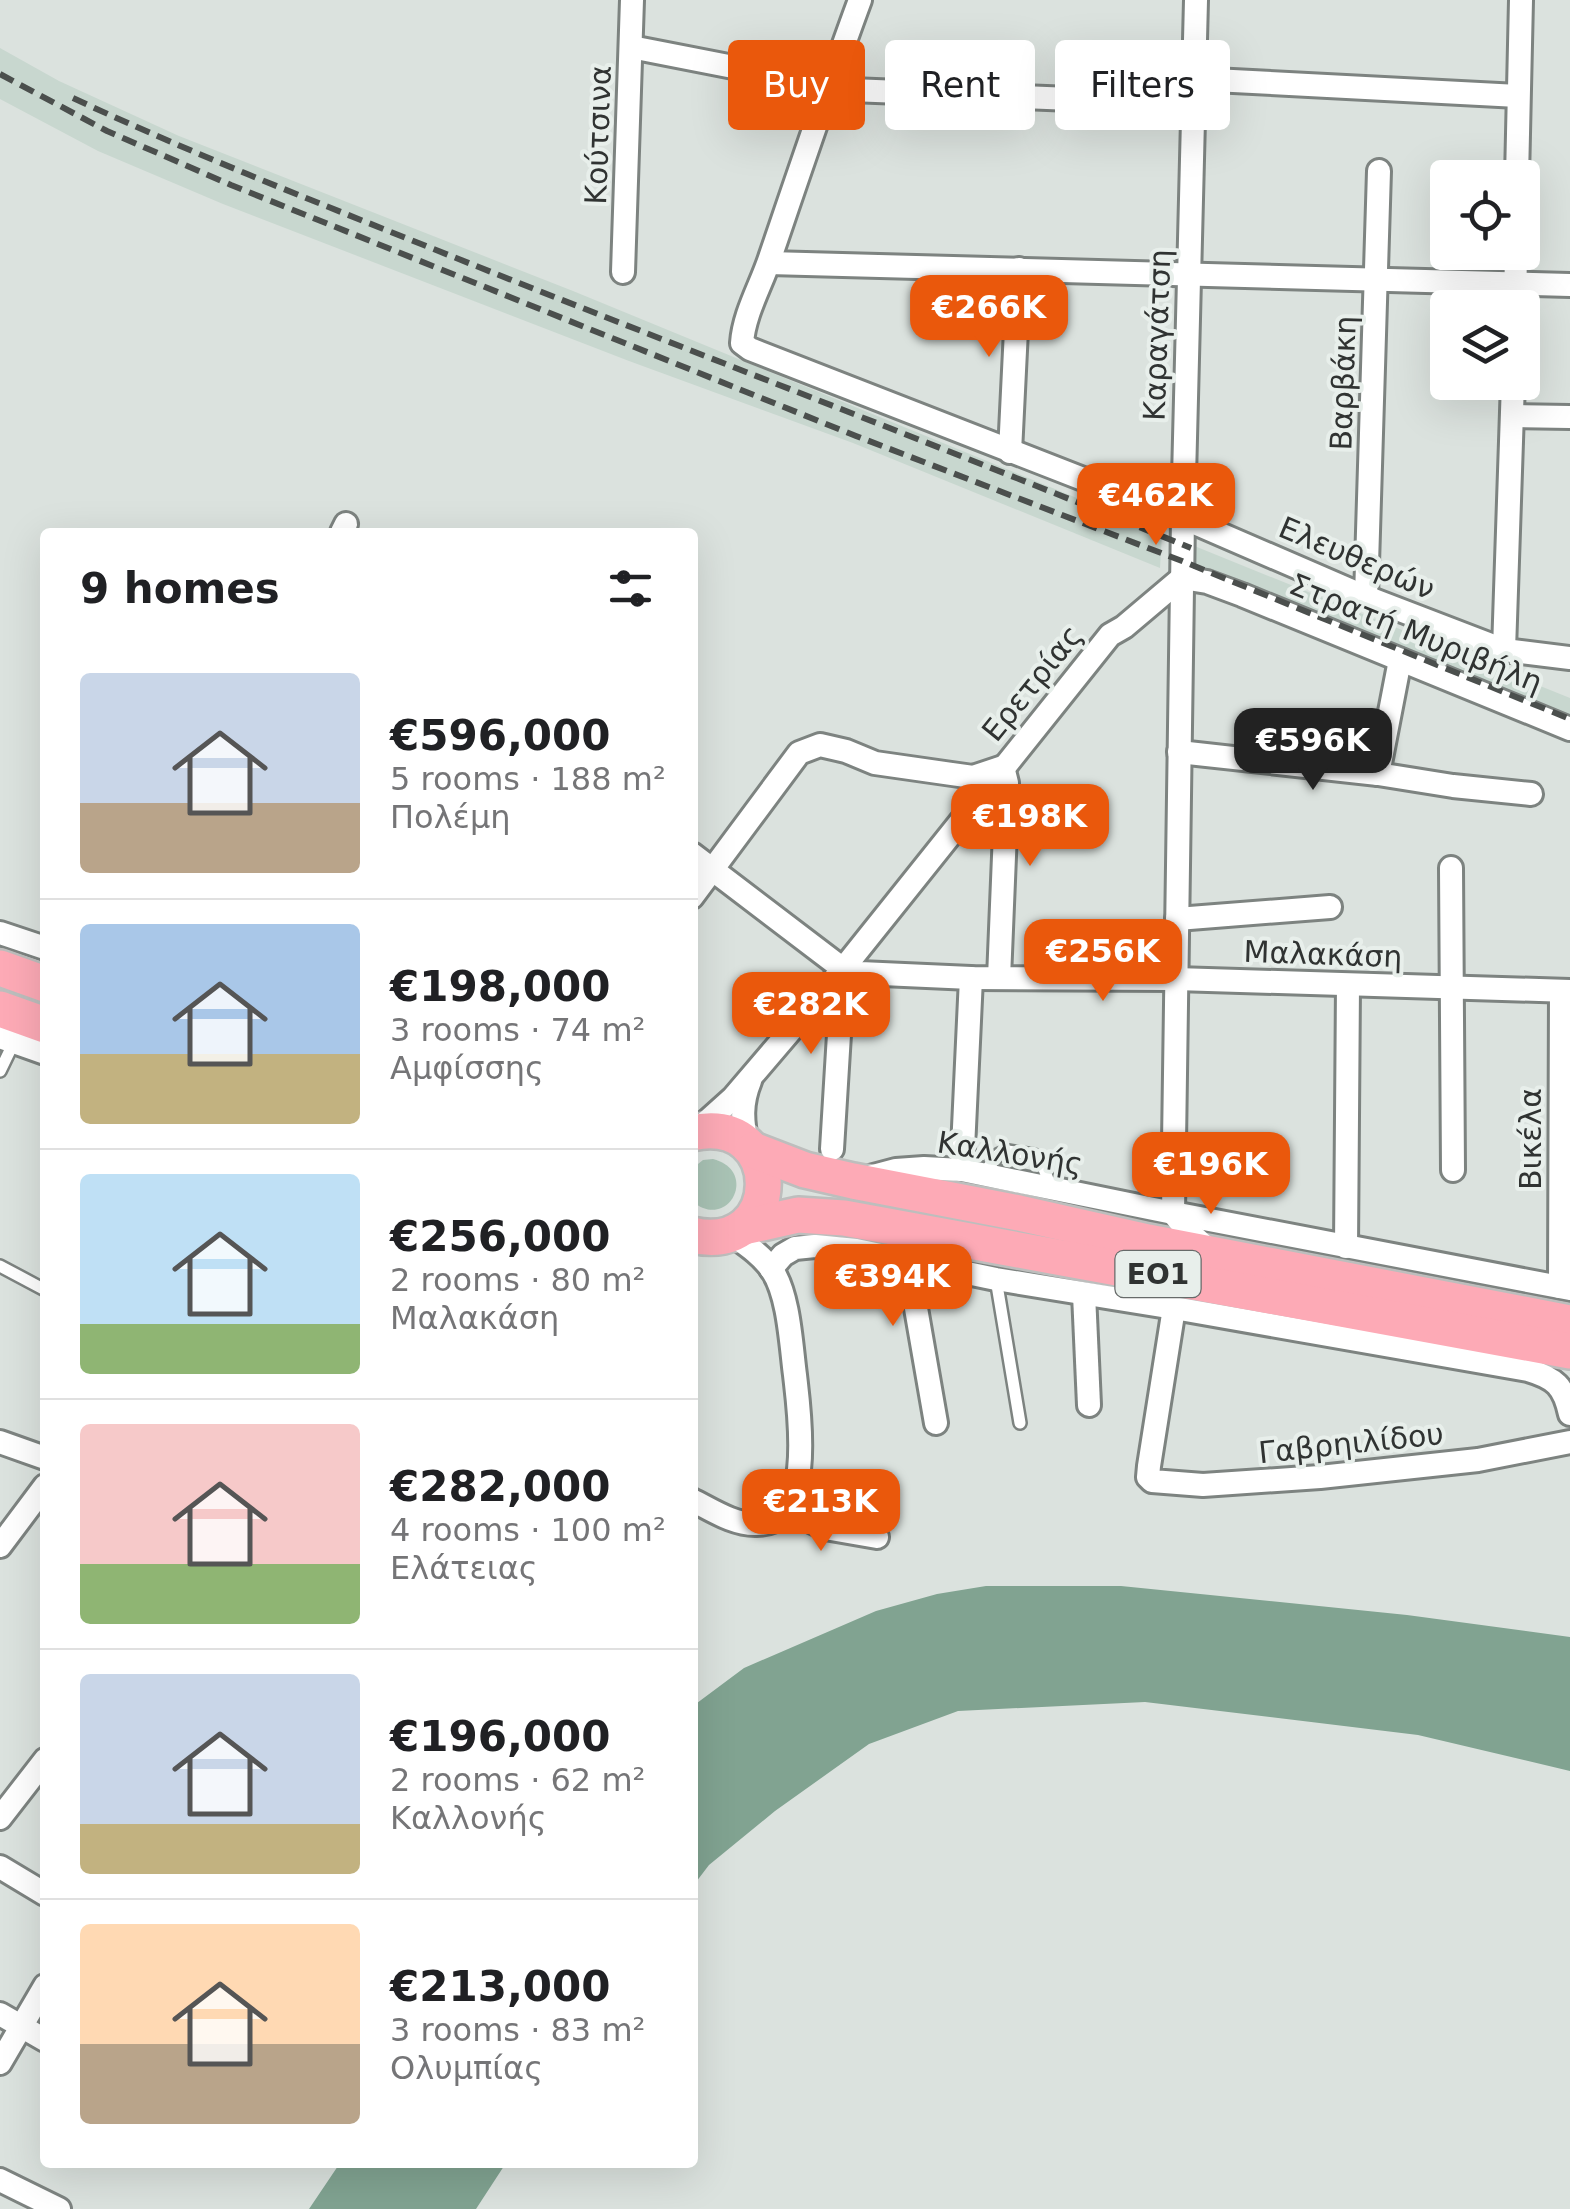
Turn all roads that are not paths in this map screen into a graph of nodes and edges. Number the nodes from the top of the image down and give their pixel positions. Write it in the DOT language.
graph roads {
  1 [pos="632,0"];
  2 [pos="860,0"];
  3 [pos="1196,0"];
  4 [pos="1521,0"];
  5 [pos="845,40"];
  6 [pos="1195,40"];
  7 [pos="631,46"];
  8 [pos="728,66"];
  9 [pos="1230,81"];
  10 [pos="865,91"];
  11 [pos="1518,96"];
  12 [pos="1055,98"];
  13 [pos="814,130"];
  14 [pos="1193,130"];
  15 [pos="1517,160"];
  16 [pos="1379,172"];
  17 [pos="769,263"];
  18 [pos="1019,270"];
  19 [pos="1515,270"];
  20 [pos="623,272"];
  21 [pos="1189,274"];
  22 [pos="1376,279"];
  23 [pos="1515,283"];
  24 [pos="1570,285"];
  25 [pos="1515,290"];
  26 [pos="1512,400"];
  27 [pos="1512,416"];
  28 [pos="1570,418"];
  29 [pos="1010,452"];
  30 [pos="1182,518"];
  31 [pos="1182,578"];
  32 [pos="1366,597"];
  33 [pos="1504,650"];
  34 [pos="1570,658"];
  35 [pos="1400,660"];
  36 [pos="1570,728"];
  37 [pos="1179,752"];
  38 [pos="1002,767"];
  39 [pos="1378,774"];
  40 [pos="1530,794"];
  41 [pos="698,859"];
  42 [pos="1452,868"];
  43 [pos="713,870"];
  44 [pos="698,889"];
  45 [pos="1330,907"];
  46 [pos="1177,919"];
  47 [pos="0,933"];
  48 [pos="40,946"];
  49 [pos="0,968"];
  50 [pos="843,969"];
  51 [pos="971,978"];
  52 [pos="1000,978"];
  53 [pos="1176,979"];
  54 [pos="40,982"];
  55 [pos="1348,986"];
  56 [pos="1452,988"];
  57 [pos="1565,991"];
  58 [pos="0,1009"];
  59 [pos="40,1023"];
  60 [pos="7,1040"];
  61 [pos="40,1051"];
  62 [pos="0,1071"];
  63 [pos="754,1074"];
  64 [pos="698,1129"];
  65 [pos="698,1133"];
  66 [pos="750,1147"];
  67 [pos="832,1149"];
  68 [pos="1453,1170"];
  69 [pos="973,1172"];
  70 [pos="853,1181"];
  71 [pos="1173,1214"];
  72 [pos="713,1235"];
  73 [pos="905,1243"];
  74 [pos="1346,1247"];
  75 [pos="1215,1254"];
  76 [pos="0,1266"];
  77 [pos="771,1269"];
  78 [pos="996,1280"];
  79 [pos="40,1287"];
  80 [pos="1565,1288"];
  81 [pos="1084,1294"];
  82 [pos="1174,1308"];
  83 [pos="1381,1316"];
  84 [pos="1570,1323"];
  85 [pos="1305,1330"];
  86 [pos="1570,1352"];
  87 [pos="1089,1404"];
  88 [pos="1570,1414"];
  89 [pos="936,1423"];
  90 [pos="1020,1423"];
  91 [pos="0,1442"];
  92 [pos="1570,1442"];
  93 [pos="40,1456"];
  94 [pos="40,1500"];
  95 [pos="698,1503"];
  96 [pos="786,1509"];
  97 [pos="877,1538"];
  98 [pos="0,1546"];
  99 [pos="40,1766"];
  100 [pos="0,1818"];
  101 [pos="0,1867"];
  102 [pos="40,1891"];
  103 [pos="40,1994"];
  104 [pos="0,2014"];
  105 [pos="21,2026"];
  106 [pos="40,2037"];
  107 [pos="0,2062"];
  108 [pos="0,2180"];
  109 [pos="59,2209"];
  1 -- 7 [label="street, Κούτσινα"];
  2 -- 5 [label="street"];
  3 -- 6 [label="street, Καραγάτση"];
  4 -- 11 [label="street"];
  7 -- 8 [label="street"];
  7 -- 20 [label="street, Κούτσινα"];
  9 -- 11 [label="street"];
  10 -- 12 [label="street"];
  11 -- 15 [label="street"];
  13 -- 17 [label="street"];
  14 -- 21 [label="street, Καραγάτση"];
  16 -- 22 [label="street, Βαρβάκη"];
  17 -- 18 [label="street"];
  17 -- 29 [label="street, Ελευθερών"];
  18 -- 21 [label="street"];
  18 -- 29 [label="street"];
  19 -- 23 [label="street"];
  21 -- 22 [label="street"];
  21 -- 30 [label="street, Καραγάτση"];
  22 -- 23 [label="street"];
  22 -- 32 [label="street, Βαρβάκη"];
  23 -- 24 [label="street"];
  23 -- 25 [label="street"];
  26 -- 27 [label="street"];
  27 -- 28 [label="street"];
  27 -- 33 [label="street"];
  29 -- 30 [label="street, Ελευθερών"];
  30 -- 31 [label="street, Καραγάτση"];
  30 -- 32 [label="street, Ελευθερών"];
  31 -- 35 [label="street, Στρατή Μυριβήλη"];
  31 -- 37 [label="street, Καραγάτση"];
  31 -- 38 [label="street, Ερετρίας"];
  32 -- 33 [label="street, Ελευθερών"];
  33 -- 34 [label="street, Ελευθερών"];
  35 -- 36 [label="street, Στρατή Μυριβήλη"];
  35 -- 39 [label="street"];
  37 -- 39 [label="street"];
  37 -- 46 [label="street, Καραγάτση"];
  38 -- 43 [label="street"];
  38 -- 50 [label="street, Ερετρίας"];
  38 -- 52 [label="street"];
  39 -- 40 [label="street"];
  41 -- 43 [label="street"];
  42 -- 56 [label="street"];
  43 -- 44 [label="street"];
  43 -- 50 [label="street"];
  45 -- 46 [label="street"];
  46 -- 53 [label="street, Καραγάτση"];
  47 -- 48 [label="street"];
  49 -- 54 [label="main road"];
  50 -- 51 [label="street, Μαλακάση"];
  50 -- 63 [label="street, Ερετρίας"];
  50 -- 67 [label="street"];
  51 -- 52 [label="street, Μαλακάση"];
  51 -- 69 [label="street"];
  52 -- 53 [label="street, Μαλακάση"];
  53 -- 55 [label="street, Μαλακάση"];
  53 -- 71 [label="street, Καραγάτση"];
  55 -- 56 [label="street, Μαλακάση"];
  55 -- 74 [label="street"];
  56 -- 57 [label="street, Μαλακάση"];
  56 -- 68 [label="street"];
  57 -- 80 [label="street, Βικέλα"];
  58 -- 59 [label="main road"];
  60 -- 61 [label="street"];
  60 -- 62 [label="lane"];
  63 -- 64 [label="street, Ερετρίας"];
  63 -- 66 [label="street, Ερετρίας"];
  65 -- 66 [label="main road, ΕΟ1"];
  66 -- 70 [label="main road, ΕΟ1"];
  66 -- 72 [label="main road"];
  69 -- 70 [label="street, Καλλoνής"];
  69 -- 71 [label="street, Καλλoνής"];
  70 -- 75 [label="main road, ΕΟ1"];
  71 -- 74 [label="street, Καλλoνής"];
  71 -- 75 [label="street"];
  72 -- 73 [label="main road, ΕΟ1"];
  72 -- 77 [label="street"];
  73 -- 77 [label="street"];
  73 -- 78 [label="street"];
  73 -- 83 [label="main road, ΕΟ1"];
  73 -- 89 [label="street"];
  74 -- 80 [label="street, Καλλoνής"];
  75 -- 84 [label="main road, ΕΟ1"];
  76 -- 79 [label="lane"];
  77 -- 96 [label="street"];
  78 -- 81 [label="street"];
  78 -- 90 [label="lane"];
  81 -- 82 [label="street"];
  81 -- 87 [label="street"];
  82 -- 85 [label="street"];
  82 -- 92 [label="street, Γαβρηιλίδου"];
  83 -- 85 [label="street"];
  83 -- 86 [label="main road, ΕΟ1"];
  85 -- 88 [label="street"];
  91 -- 93 [label="street"];
  94 -- 98 [label="street"];
  95 -- 96 [label="street"];
  96 -- 97 [label="street"];
  99 -- 100 [label="street"];
  101 -- 102 [label="street"];
  103 -- 105 [label="street"];
  104 -- 105 [label="street"];
  105 -- 106 [label="street"];
  105 -- 107 [label="street"];
  108 -- 109 [label="street"];
}
